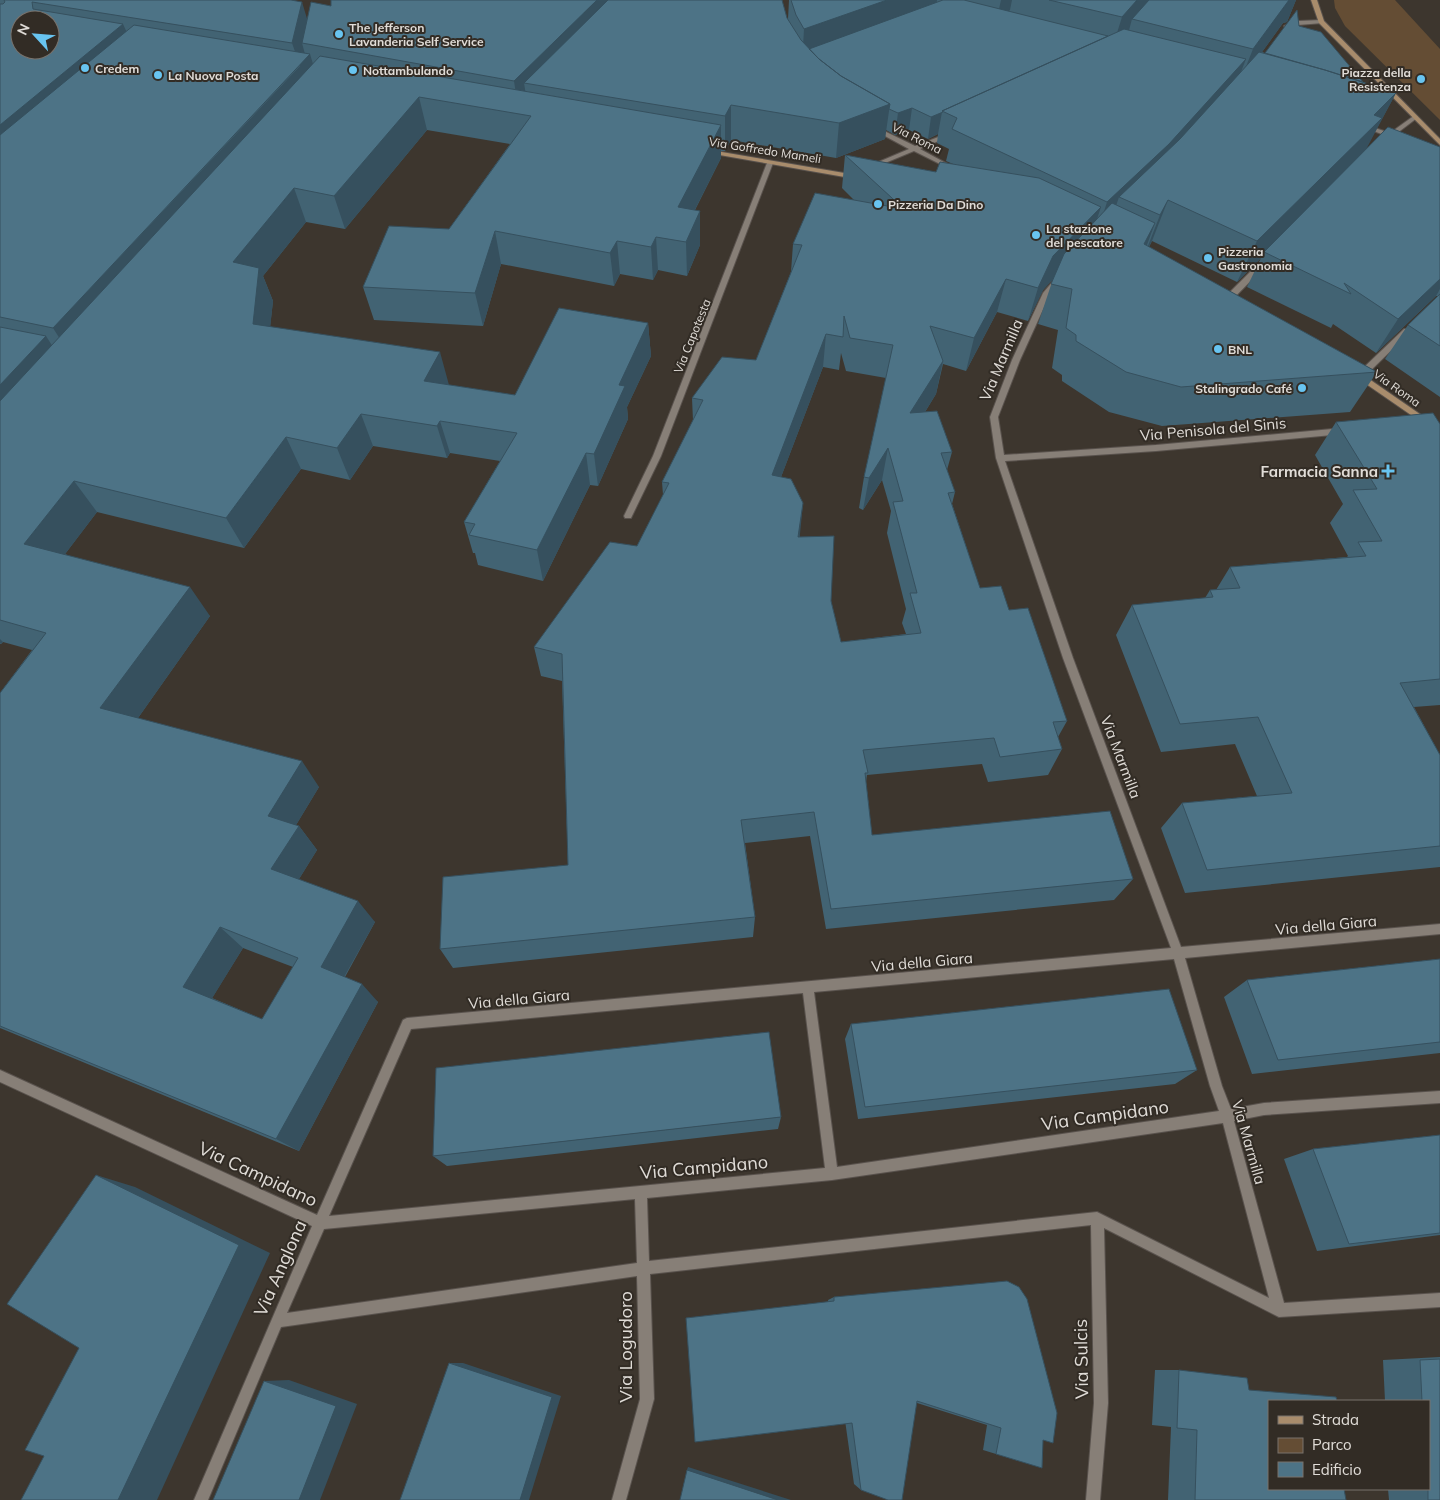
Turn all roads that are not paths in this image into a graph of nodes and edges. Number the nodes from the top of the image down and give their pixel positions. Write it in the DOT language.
graph roads {
  1 [pos="1312,0"];
  2 [pos="1321,22"];
  3 [pos="1281,33"];
  4 [pos="1414,117"];
  5 [pos="1358,124"];
  6 [pos="870,126"];
  7 [pos="959,130"];
  8 [pos="1390,135"];
  9 [pos="1383,142"];
  10 [pos="1440,143"];
  11 [pos="915,150"];
  12 [pos="703,151"];
  13 [pos="770,163"];
  14 [pos="866,168"];
  15 [pos="956,170"];
  16 [pos="857,172"];
  17 [pos="848,175"];
  18 [pos="868,179"];
  19 [pos="1267,260"];
  20 [pos="1066,273"];
  21 [pos="1235,305"];
  22 [pos="1413,326"];
  23 [pos="1428,423"];
  24 [pos="1410,425"];
  25 [pos="1352,430"];
  26 [pos="1440,432"];
  27 [pos="1000,458"];
  28 [pos="628,516"];
  29 [pos="1440,929"];
  30 [pos="1178,953"];
  31 [pos="808,988"];
  32 [pos="407,1024"];
  33 [pos="0,1076"];
  34 [pos="1440,1097"];
  35 [pos="1228,1116"];
  36 [pos="832,1174"];
  37 [pos="641,1192"];
  38 [pos="1097,1218"];
  39 [pos="321,1223"];
  40 [pos="644,1268"];
  41 [pos="1440,1300"];
  42 [pos="1279,1310"];
  43 [pos="277,1321"];
  44 [pos="201,1500"];
  45 [pos="619,1500"];
  46 [pos="1093,1500"];
  1 -- 2 [label="street"];
  2 -- 3 [label="street"];
  2 -- 4 [label="street"];
  4 -- 8 [label="street"];
  4 -- 10 [label="street"];
  5 -- 8 [label="street"];
  6 -- 11 [label="street, Via Roma"];
  7 -- 11 [label="street"];
  8 -- 9 [label="street"];
  11 -- 14 [label="street"];
  11 -- 15 [label="street, Via Roma"];
  12 -- 13 [label="street, Via Goffredo Mameli"];
  13 -- 17 [label="street, Via Goffredo Mameli"];
  13 -- 28 [label="street, Via Capotesta"];
  16 -- 17 [label="street"];
  17 -- 18 [label="street, Via Goffredo Mameli"];
  19 -- 21 [label="street"];
  20 -- 27 [label="street, Via Marmilla"];
  22 -- 23 [label="street, Via Roma"];
  23 -- 24 [label="street"];
  23 -- 26 [label="street, Via Roma"];
  25 -- 27 [label="street, Via Penisola del Sinis"];
  27 -- 30 [label="street, Via Marmilla"];
  29 -- 30 [label="street, Via della Giara"];
  30 -- 31 [label="street, Via della Giara"];
  30 -- 35 [label="street, Via Marmilla"];
  31 -- 32 [label="street, Via della Giara"];
  31 -- 36 [label="street"];
  32 -- 39 [label="street, Via Anglona"];
  33 -- 39 [label="street, Via Campidano"];
  34 -- 35 [label="street, Via Campidano"];
  35 -- 36 [label="street, Via Campidano"];
  35 -- 42 [label="street, Via Marmilla"];
  36 -- 37 [label="street, Via Campidano"];
  37 -- 39 [label="street, Via Campidano"];
  37 -- 40 [label="street, Via Logudoro"];
  38 -- 40 [label="street"];
  38 -- 42 [label="street"];
  38 -- 46 [label="street, Via Sulcis"];
  39 -- 43 [label="street, Via Anglona"];
  40 -- 43 [label="street"];
  40 -- 45 [label="street, Via Logudoro"];
  41 -- 42 [label="street"];
  43 -- 44 [label="street, Via Anglona"];
}
